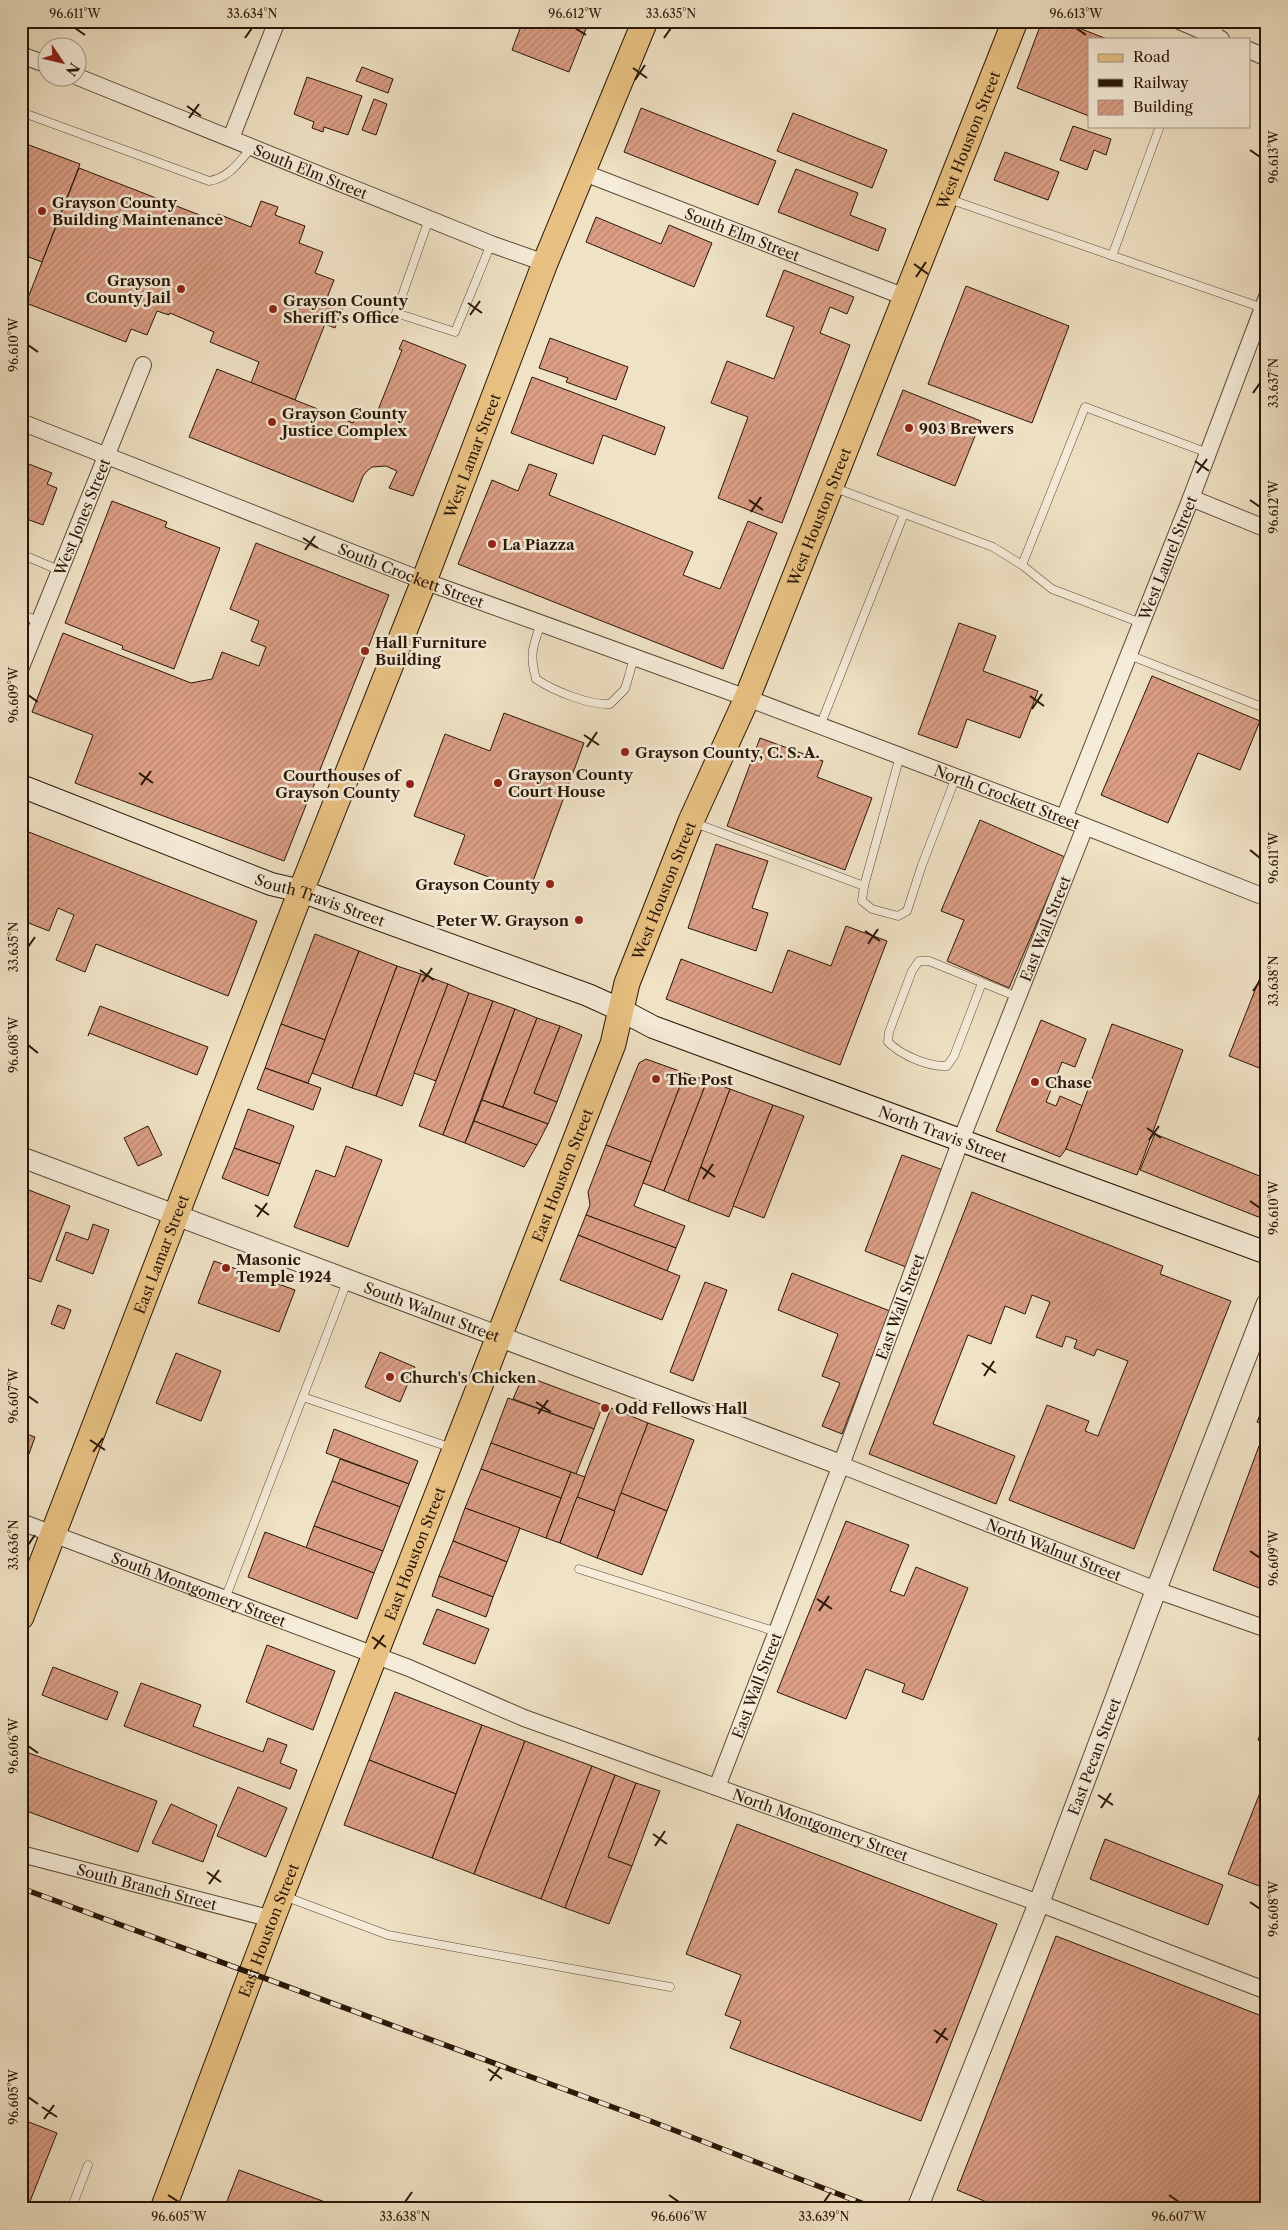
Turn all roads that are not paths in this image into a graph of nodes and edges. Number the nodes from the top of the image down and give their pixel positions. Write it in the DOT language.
graph roads {
  1 [pos="277,21"];
  2 [pos="644,21"];
  3 [pos="1015,21"];
  4 [pos="1179,21"];
  5 [pos="1212,33"];
  6 [pos="1250,50"];
  7 [pos="21,55"];
  8 [pos="1267,58"];
  9 [pos="38,61"];
  10 [pos="88,81"];
  11 [pos="21,112"];
  12 [pos="1159,128"];
  13 [pos="231,138"];
  14 [pos="252,147"];
  15 [pos="582,172"];
  16 [pos="944,198"];
  17 [pos="429,219"];
  18 [pos="491,244"];
  19 [pos="1112,256"];
  20 [pos="545,263"];
  21 [pos="905,297"];
  22 [pos="1265,303"];
  23 [pos="143,365"];
  24 [pos="21,422"];
  25 [pos="1208,453"];
  26 [pos="107,455"];
  27 [pos="831,486"];
  28 [pos="1191,498"];
  29 [pos="904,514"];
  30 [pos="1267,529"];
  31 [pos="21,554"];
  32 [pos="1022,565"];
  33 [pos="60,571"];
  34 [pos="424,581"];
  35 [pos="21,614"];
  36 [pos="40,622"];
  37 [pos="541,623"];
  38 [pos="1141,623"];
  39 [pos="1129,655"];
  40 [pos="634,658"];
  41 [pos="21,668"];
  42 [pos="747,698"];
  43 [pos="1267,710"];
  44 [pos="820,726"];
  45 [pos="900,756"];
  46 [pos="956,777"];
  47 [pos="21,786"];
  48 [pos="1064,818"];
  49 [pos="691,821"];
  50 [pos="1086,827"];
  51 [pos="864,886"];
  52 [pos="301,891"];
  53 [pos="1267,898"];
  54 [pos="982,982"];
  55 [pos="1018,997"];
  56 [pos="621,1010"];
  57 [pos="960,1140"];
  58 [pos="21,1157"];
  59 [pos="176,1214"];
  60 [pos="1267,1253"];
  61 [pos="348,1280"];
  62 [pos="1267,1303"];
  63 [pos="500,1336"];
  64 [pos="303,1397"];
  65 [pos="456,1449"];
  66 [pos="841,1465"];
  67 [pos="21,1522"];
  68 [pos="53,1534"];
  69 [pos="579,1569"];
  70 [pos="1156,1590"];
  71 [pos="225,1599"];
  72 [pos="21,1617"];
  73 [pos="1267,1630"];
  74 [pos="777,1632"];
  75 [pos="375,1655"];
  76 [pos="717,1787"];
  77 [pos="21,1854"];
  78 [pos="282,1896"];
  79 [pos="1039,1903"];
  80 [pos="272,1919"];
  81 [pos="670,1987"];
  82 [pos="1267,1991"];
  83 [pos="88,2165"];
  84 [pos="71,2209"];
  85 [pos="163,2209"];
  86 [pos="917,2209"];
  1 -- 13 [label="street"];
  2 -- 15 [label="main road, West Lamar Street"];
  3 -- 16 [label="main road, West Houston Street"];
  4 -- 5 [label="street"];
  6 -- 8 [label="street"];
  7 -- 9 [label="street"];
  10 -- 13 [label="street, South Elm Street"];
  11 -- 14 [label="lane"];
  12 -- 19 [label="lane"];
  13 -- 14 [label="street, South Elm Street"];
  14 -- 17 [label="street, South Elm Street"];
  15 -- 20 [label="main road, West Lamar Street"];
  15 -- 21 [label="street, South Elm Street"];
  16 -- 19 [label="lane"];
  16 -- 21 [label="main road, West Houston Street"];
  17 -- 18 [label="street, South Elm Street"];
  17 -- 18 [label="lane"];
  18 -- 20 [label="street, South Elm Street"];
  19 -- 22 [label="lane"];
  20 -- 34 [label="main road, West Lamar Street"];
  21 -- 27 [label="main road, West Houston Street"];
  22 -- 25 [label="street, West Laurel Street"];
  23 -- 26 [label="street, West Jones Street"];
  24 -- 26 [label="street, South Crockett Street"];
  25 -- 28 [label="street, West Laurel Street"];
  25 -- 32 [label="lane"];
  26 -- 33 [label="street, West Jones Street"];
  26 -- 34 [label="street, South Crockett Street"];
  27 -- 29 [label="lane"];
  27 -- 42 [label="main road, West Houston Street"];
  28 -- 30 [label="street"];
  28 -- 38 [label="street, West Laurel Street"];
  29 -- 32 [label="lane"];
  29 -- 44 [label="lane"];
  31 -- 33 [label="lane"];
  32 -- 38 [label="lane"];
  33 -- 36 [label="street, West Jones Street"];
  34 -- 37 [label="street, South Crockett Street"];
  34 -- 52 [label="main road, West Lamar Street"];
  35 -- 36 [label="lane"];
  36 -- 41 [label="street, West Jones Street"];
  37 -- 40 [label="street, South Crockett Street"];
  37 -- 40 [label="lane"];
  38 -- 39 [label="street, West Laurel Street"];
  39 -- 43 [label="lane"];
  39 -- 48 [label="street, West Laurel Street"];
  40 -- 42 [label="street, South Crockett Street"];
  42 -- 44 [label="street, North Crockett Street"];
  42 -- 49 [label="main road, West Houston Street"];
  44 -- 45 [label="street, North Crockett Street"];
  45 -- 46 [label="street, North Crockett Street"];
  45 -- 51 [label="lane"];
  46 -- 48 [label="street, North Crockett Street"];
  46 -- 51 [label="lane"];
  47 -- 52 [label="main road, South Travis Street"];
  48 -- 50 [label="street, North Crockett Street"];
  49 -- 51 [label="lane"];
  49 -- 56 [label="main road, West Houston Street"];
  50 -- 53 [label="street, North Crockett Street"];
  50 -- 55 [label="street, East Wall Street"];
  52 -- 56 [label="main road, South Travis Street"];
  52 -- 59 [label="main road, East Lamar Street"];
  54 -- 54 [label="lane"];
  54 -- 55 [label="lane"];
  55 -- 57 [label="street, East Wall Street"];
  56 -- 57 [label="main road, North Travis Street"];
  56 -- 63 [label="main road, East Houston Street"];
  57 -- 60 [label="main road, North Travis Street"];
  57 -- 66 [label="street, East Wall Street"];
  58 -- 59 [label="street, South Walnut Street"];
  59 -- 61 [label="street, South Walnut Street"];
  59 -- 68 [label="main road, East Lamar Street"];
  61 -- 63 [label="street, South Walnut Street"];
  61 -- 64 [label="lane"];
  62 -- 70 [label="street, East Pecan Street"];
  63 -- 65 [label="main road, East Houston Street"];
  63 -- 66 [label="street, South Walnut Street"];
  64 -- 65 [label="lane"];
  64 -- 71 [label="lane"];
  65 -- 75 [label="main road, East Houston Street"];
  66 -- 70 [label="street, North Walnut Street"];
  66 -- 74 [label="street, East Wall Street"];
  67 -- 68 [label="street, South Montgomery Street"];
  68 -- 71 [label="street, South Montgomery Street"];
  68 -- 72 [label="main road, East Lamar Street"];
  69 -- 74 [label="lane"];
  70 -- 73 [label="street, North Walnut Street"];
  70 -- 79 [label="street, East Pecan Street"];
  71 -- 75 [label="street, South Montgomery Street"];
  74 -- 76 [label="street, East Wall Street"];
  75 -- 76 [label="street, North Montgomery Street"];
  75 -- 78 [label="main road, East Houston Street"];
  76 -- 79 [label="street, North Montgomery Street"];
  77 -- 80 [label="street, South Branch Street"];
  78 -- 80 [label="main road, East Houston Street"];
  78 -- 81 [label="lane"];
  79 -- 82 [label="street, North Montgomery Street"];
  79 -- 86 [label="street, East Pecan Street"];
  80 -- 85 [label="main road, East Houston Street"];
  83 -- 84 [label="lane"];
}
